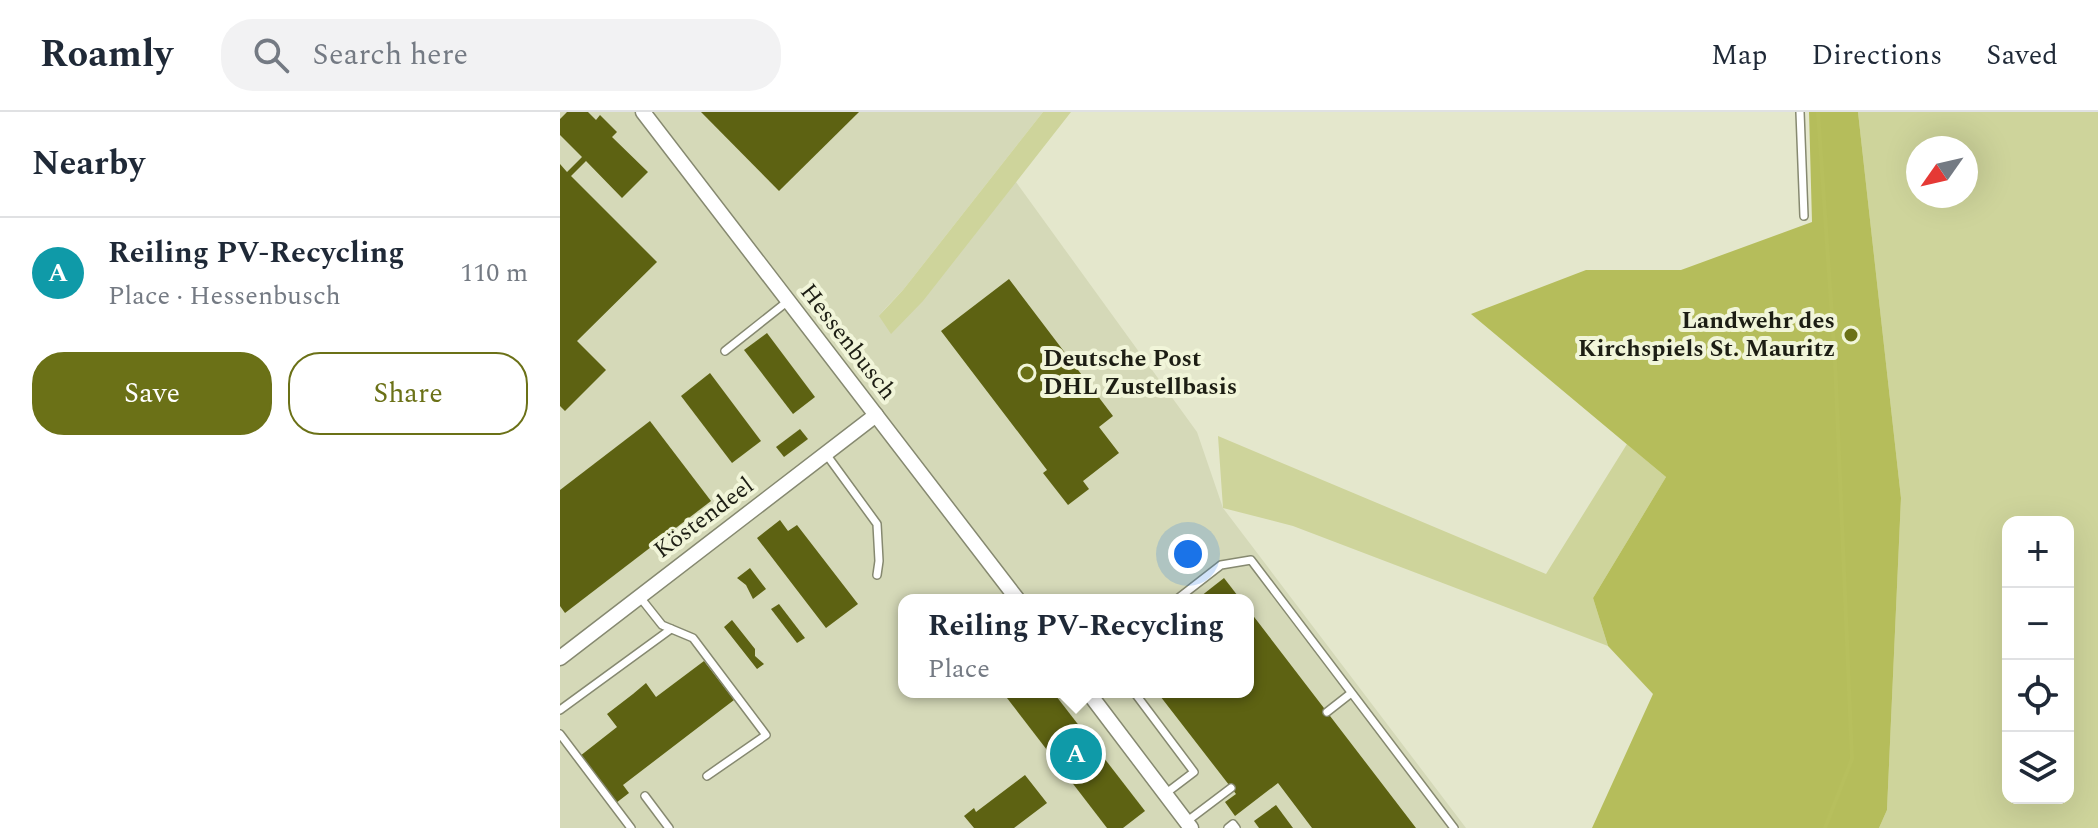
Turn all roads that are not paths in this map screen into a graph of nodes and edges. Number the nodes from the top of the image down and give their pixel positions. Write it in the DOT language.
graph roads {
  1 [pos="643,112"];
  2 [pos="1800,112"];
  3 [pos="1804,216"];
  4 [pos="788,301"];
  5 [pos="725,351"];
  6 [pos="876,415"];
  7 [pos="826,454"];
  8 [pos="877,575"];
  9 [pos="1013,594"];
  10 [pos="1184,594"];
  11 [pos="639,596"];
  12 [pos="671,629"];
  13 [pos="560,658"];
  14 [pos="1350,694"];
  15 [pos="1093,698"];
  16 [pos="1138,698"];
  17 [pos="560,710"];
  18 [pos="1327,712"];
  19 [pos="560,734"];
  20 [pos="707,776"];
  21 [pos="1231,788"];
  22 [pos="1165,794"];
  23 [pos="645,796"];
  24 [pos="1185,826"];
  25 [pos="631,828"];
  26 [pos="669,828"];
  27 [pos="1228,828"];
  28 [pos="1236,828"];
  29 [pos="1454,828"];
  1 -- 4 [label="street, Hessenbusch"];
  2 -- 3 [label="lane"];
  4 -- 5 [label="lane"];
  4 -- 6 [label="street, Hessenbusch"];
  6 -- 7 [label="street, Köstendeel"];
  6 -- 9 [label="street, Hessenbusch"];
  7 -- 8 [label="lane"];
  7 -- 11 [label="street, Köstendeel"];
  10 -- 14 [label="lane"];
  11 -- 12 [label="lane"];
  11 -- 13 [label="street, Köstendeel"];
  12 -- 17 [label="lane"];
  12 -- 20 [label="lane"];
  14 -- 18 [label="lane"];
  14 -- 29 [label="lane"];
  15 -- 22 [label="street"];
  16 -- 22 [label="lane"];
  19 -- 25 [label="lane"];
  21 -- 24 [label="lane"];
  22 -- 24 [label="street"];
  23 -- 26 [label="lane"];
  27 -- 28 [label="lane"];
}
